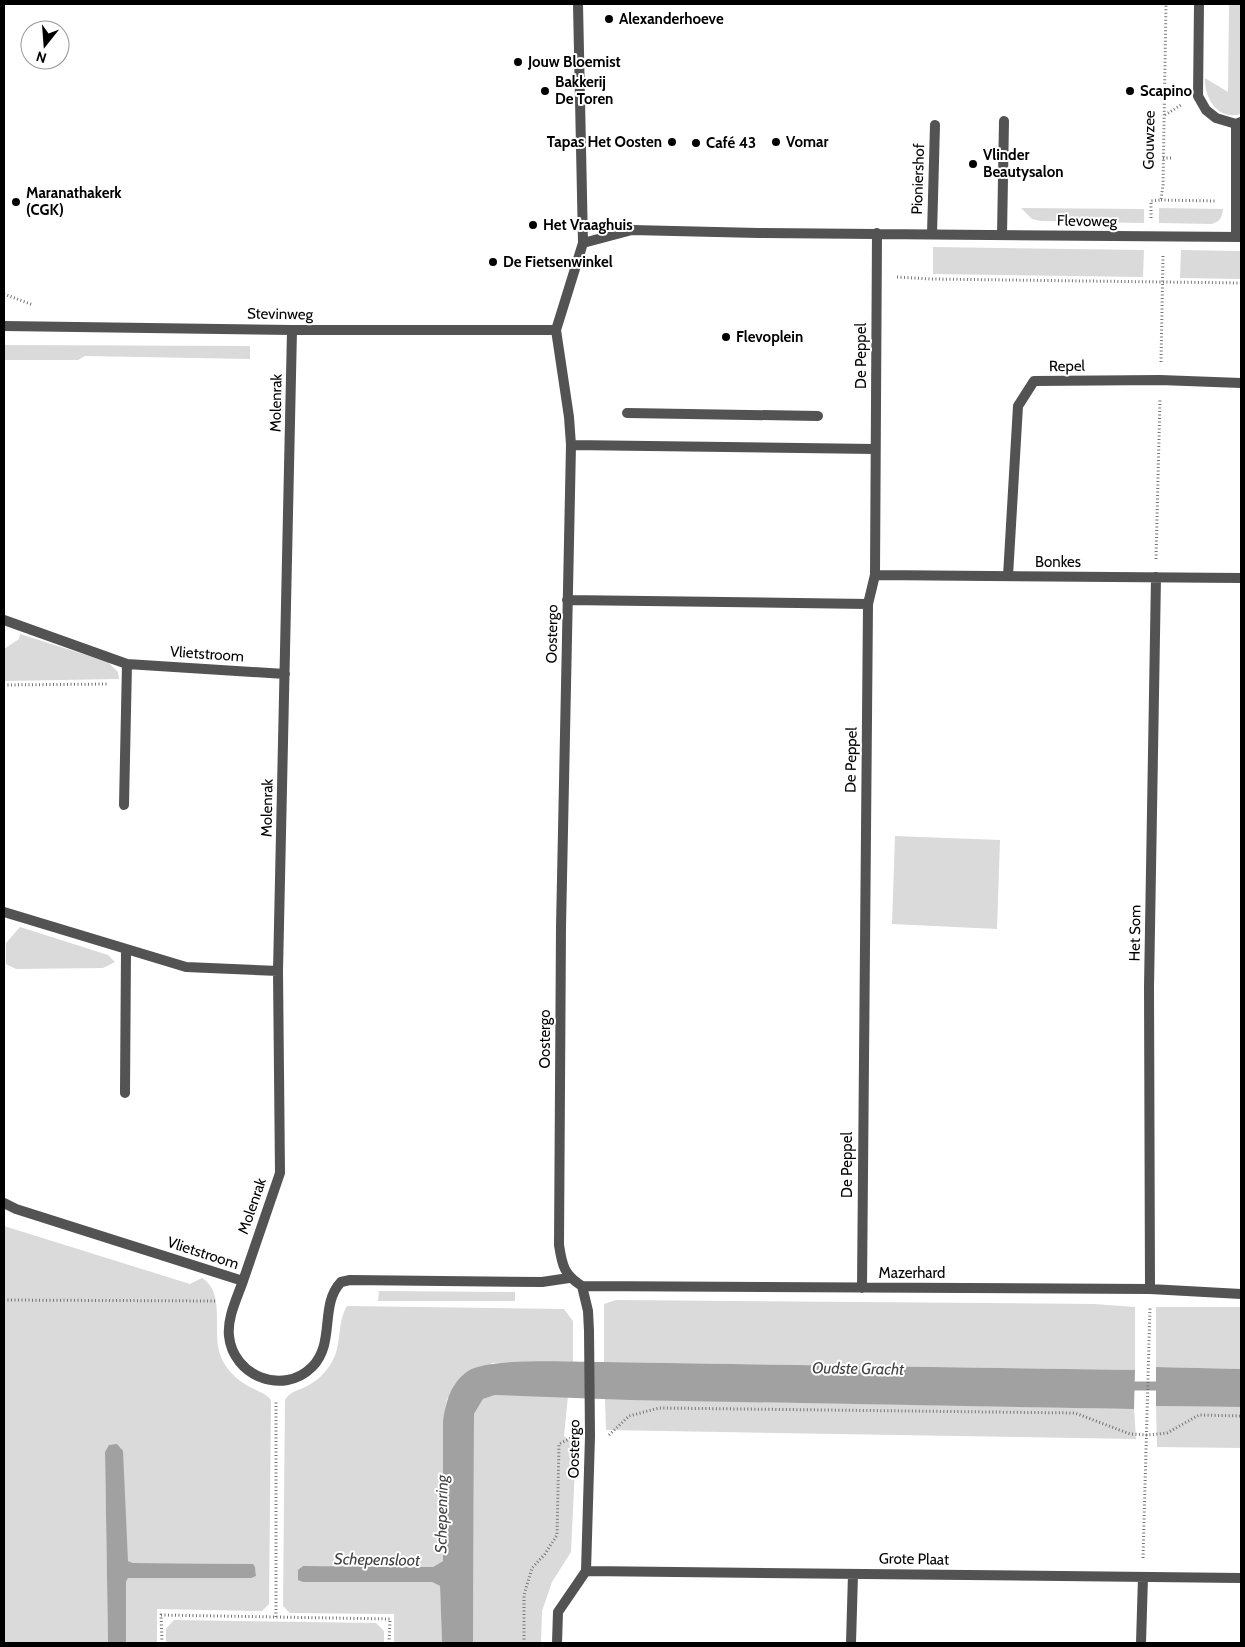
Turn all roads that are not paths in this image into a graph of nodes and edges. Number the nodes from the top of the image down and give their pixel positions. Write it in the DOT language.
graph roads {
  1 [pos="578,4"];
  2 [pos="1199,4"];
  3 [pos="1004,121"];
  4 [pos="1238,123"];
  5 [pos="935,125"];
  6 [pos="1238,160"];
  7 [pos="877,233"];
  8 [pos="932,234"];
  9 [pos="1002,235"];
  10 [pos="1238,237"];
  11 [pos="583,243"];
  12 [pos="4,326"];
  13 [pos="292,330"];
  14 [pos="556,330"];
  15 [pos="1241,382"];
  16 [pos="627,413"];
  17 [pos="818,416"];
  18 [pos="571,445"];
  19 [pos="875,449"];
  20 [pos="875,575"];
  21 [pos="1008,576"];
  22 [pos="1156,577"];
  23 [pos="1241,578"];
  24 [pos="567,600"];
  25 [pos="868,604"];
  26 [pos="4,620"];
  27 [pos="127,664"];
  28 [pos="285,674"];
  29 [pos="124,806"];
  30 [pos="4,912"];
  31 [pos="126,950"];
  32 [pos="278,971"];
  33 [pos="125,1093"];
  34 [pos="4,1203"];
  35 [pos="569,1278"];
  36 [pos="242,1281"];
  37 [pos="582,1286"];
  38 [pos="862,1288"];
  39 [pos="1150,1289"];
  40 [pos="1241,1294"];
  41 [pos="586,1570"];
  42 [pos="853,1574"];
  43 [pos="1143,1577"];
  44 [pos="1241,1578"];
  45 [pos="557,1643"];
  46 [pos="851,1643"];
  47 [pos="1142,1643"];
  1 -- 11 [label="street"];
  2 -- 4 [label="street"];
  3 -- 9 [label="street"];
  4 -- 6 [label="street"];
  5 -- 8 [label="street, Pioniershof"];
  6 -- 10 [label="street"];
  7 -- 8 [label="street"];
  7 -- 11 [label="street"];
  7 -- 19 [label="street, De Peppel"];
  8 -- 9 [label="street, Flevoweg"];
  9 -- 10 [label="street, Flevoweg"];
  11 -- 14 [label="street"];
  12 -- 13 [label="street, Stevinweg"];
  13 -- 14 [label="street, Stevinweg"];
  13 -- 28 [label="street, Molenrak"];
  14 -- 18 [label="street, Oostergo"];
  15 -- 21 [label="street, Repel"];
  16 -- 17 [label="street"];
  18 -- 19 [label="street"];
  18 -- 24 [label="street, Oostergo"];
  19 -- 20 [label="street, De Peppel"];
  20 -- 21 [label="street, Bonkes"];
  20 -- 25 [label="street, De Peppel"];
  21 -- 22 [label="street, Bonkes"];
  22 -- 23 [label="street, Bonkes"];
  22 -- 39 [label="street, Het Som"];
  24 -- 25 [label="street"];
  24 -- 35 [label="street, Oostergo"];
  25 -- 38 [label="street, De Peppel"];
  26 -- 27 [label="street, Vlietstroom"];
  27 -- 28 [label="street, Vlietstroom"];
  27 -- 29 [label="street"];
  28 -- 32 [label="street, Molenrak"];
  30 -- 31 [label="street"];
  31 -- 32 [label="street"];
  31 -- 33 [label="street"];
  32 -- 36 [label="street, Molenrak"];
  34 -- 36 [label="street, Vlietstroom"];
  35 -- 36 [label="street, Vlietstroom"];
  35 -- 37 [label="street"];
  37 -- 38 [label="street, Mazerhard"];
  37 -- 41 [label="street, Oostergo"];
  38 -- 39 [label="street, Mazerhard"];
  39 -- 40 [label="street, Mazerhard"];
  41 -- 42 [label="street, Grote Plaat"];
  41 -- 45 [label="street"];
  42 -- 43 [label="street, Grote Plaat"];
  42 -- 46 [label="street"];
  43 -- 44 [label="street, Grote Plaat"];
  43 -- 47 [label="street"];
}
